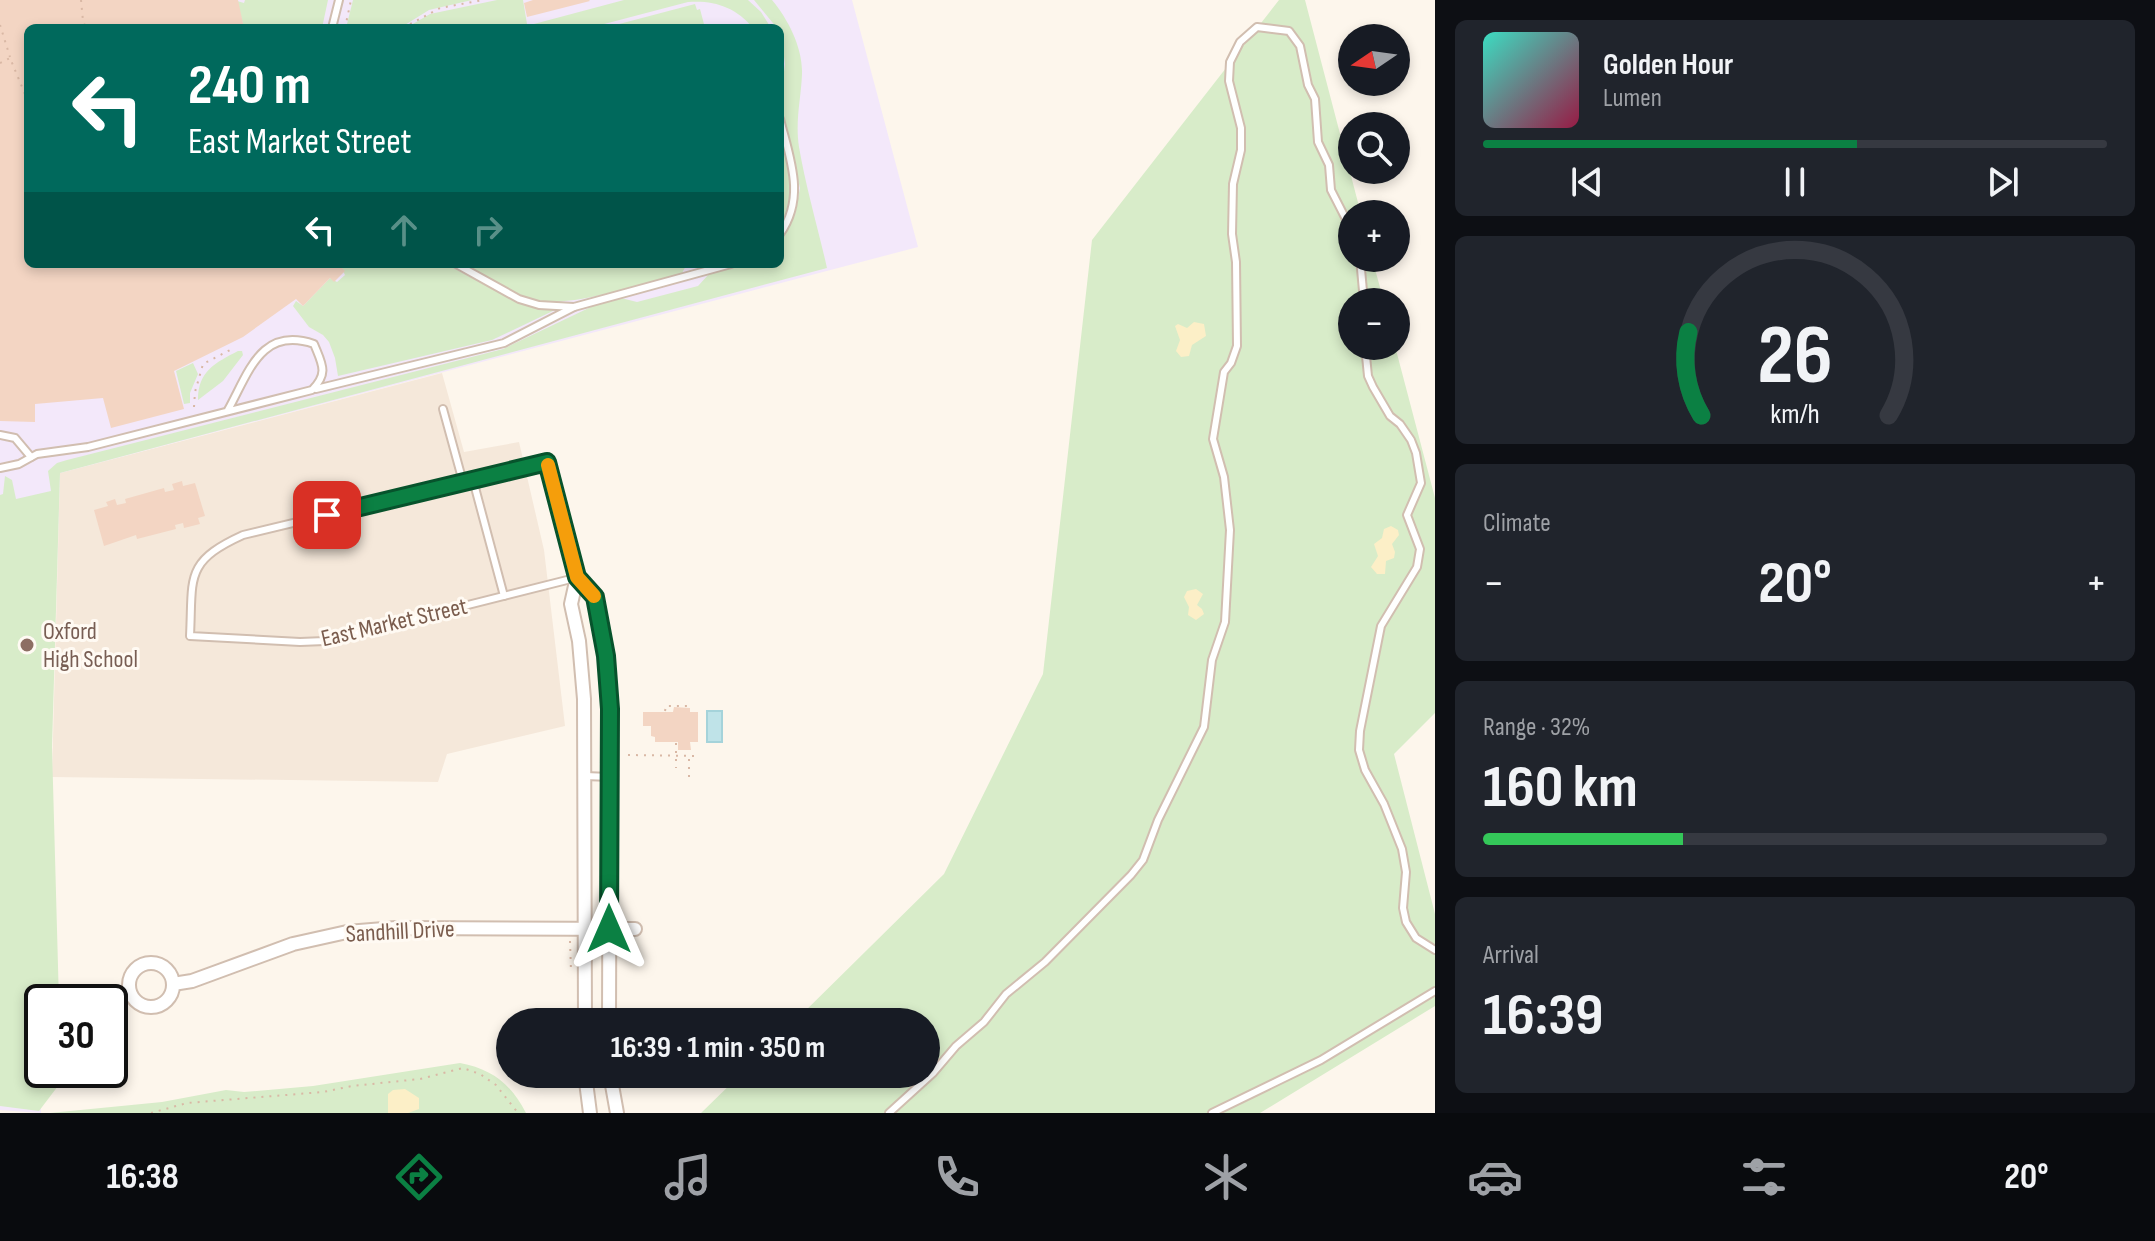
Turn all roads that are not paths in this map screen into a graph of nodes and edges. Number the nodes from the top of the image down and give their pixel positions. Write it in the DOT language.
graph roads {
  1 [pos="339,0"];
  2 [pos="333,24"];
  3 [pos="784,135"];
  4 [pos="1338,204"];
  5 [pos="784,228"];
  6 [pos="463,268"];
  7 [pos="696,268"];
  8 [pos="716,268"];
  9 [pos="698,273"];
  10 [pos="574,307"];
  11 [pos="1366,360"];
  12 [pos="312,390"];
  13 [pos="443,409"];
  14 [pos="228,410"];
  15 [pos="0,435"];
  16 [pos="31,457"];
  17 [pos="547,462"];
  18 [pos="0,468"];
  19 [pos="473,480"];
  20 [pos="463,482"];
  21 [pos="577,577"];
  22 [pos="504,596"];
  23 [pos="585,776"];
  24 [pos="610,777"];
  25 [pos="585,928"];
  26 [pos="609,929"];
  27 [pos="635,929"];
  28 [pos="1435,950"];
  29 [pos="173,984"];
  30 [pos="1435,991"];
  31 [pos="585,1008"];
  32 [pos="609,1008"];
  33 [pos="587,1088"];
  34 [pos="613,1088"];
  35 [pos="590,1113"];
  36 [pos="617,1113"];
  37 [pos="889,1113"];
  38 [pos="1212,1113"];
  1 -- 2 [label="lane"];
  3 -- 5 [label="lane"];
  4 -- 37 [label="lane"];
  6 -- 10 [label="lane"];
  7 -- 9 [label="lane"];
  8 -- 9 [label="lane"];
  9 -- 10 [label="lane"];
  10 -- 12 [label="lane"];
  11 -- 28 [label="lane"];
  12 -- 14 [label="lane"];
  12 -- 14 [label="lane"];
  13 -- 20 [label="lane"];
  14 -- 16 [label="lane"];
  15 -- 16 [label="lane"];
  16 -- 18 [label="lane"];
  17 -- 19 [label="lane, East Market Street"];
  17 -- 21 [label="street, East Market Street"];
  19 -- 20 [label="lane, East Market Street"];
  19 -- 22 [label="lane"];
  20 -- 22 [label="lane, East Market Street"];
  21 -- 22 [label="lane, East Market Street"];
  21 -- 23 [label="street, East Market Street"];
  21 -- 24 [label="street, East Market Street"];
  23 -- 24 [label="lane"];
  23 -- 25 [label="street, East Market Street"];
  24 -- 26 [label="street, East Market Street"];
  25 -- 26 [label="street, Sandhill Drive"];
  25 -- 29 [label="street, Sandhill Drive"];
  25 -- 31 [label="street, East Market Street"];
  26 -- 27 [label="street, Sandhill Drive"];
  26 -- 32 [label="street, East Market Street"];
  30 -- 38 [label="lane"];
  33 -- 35 [label="street"];
  34 -- 36 [label="street"];
}
